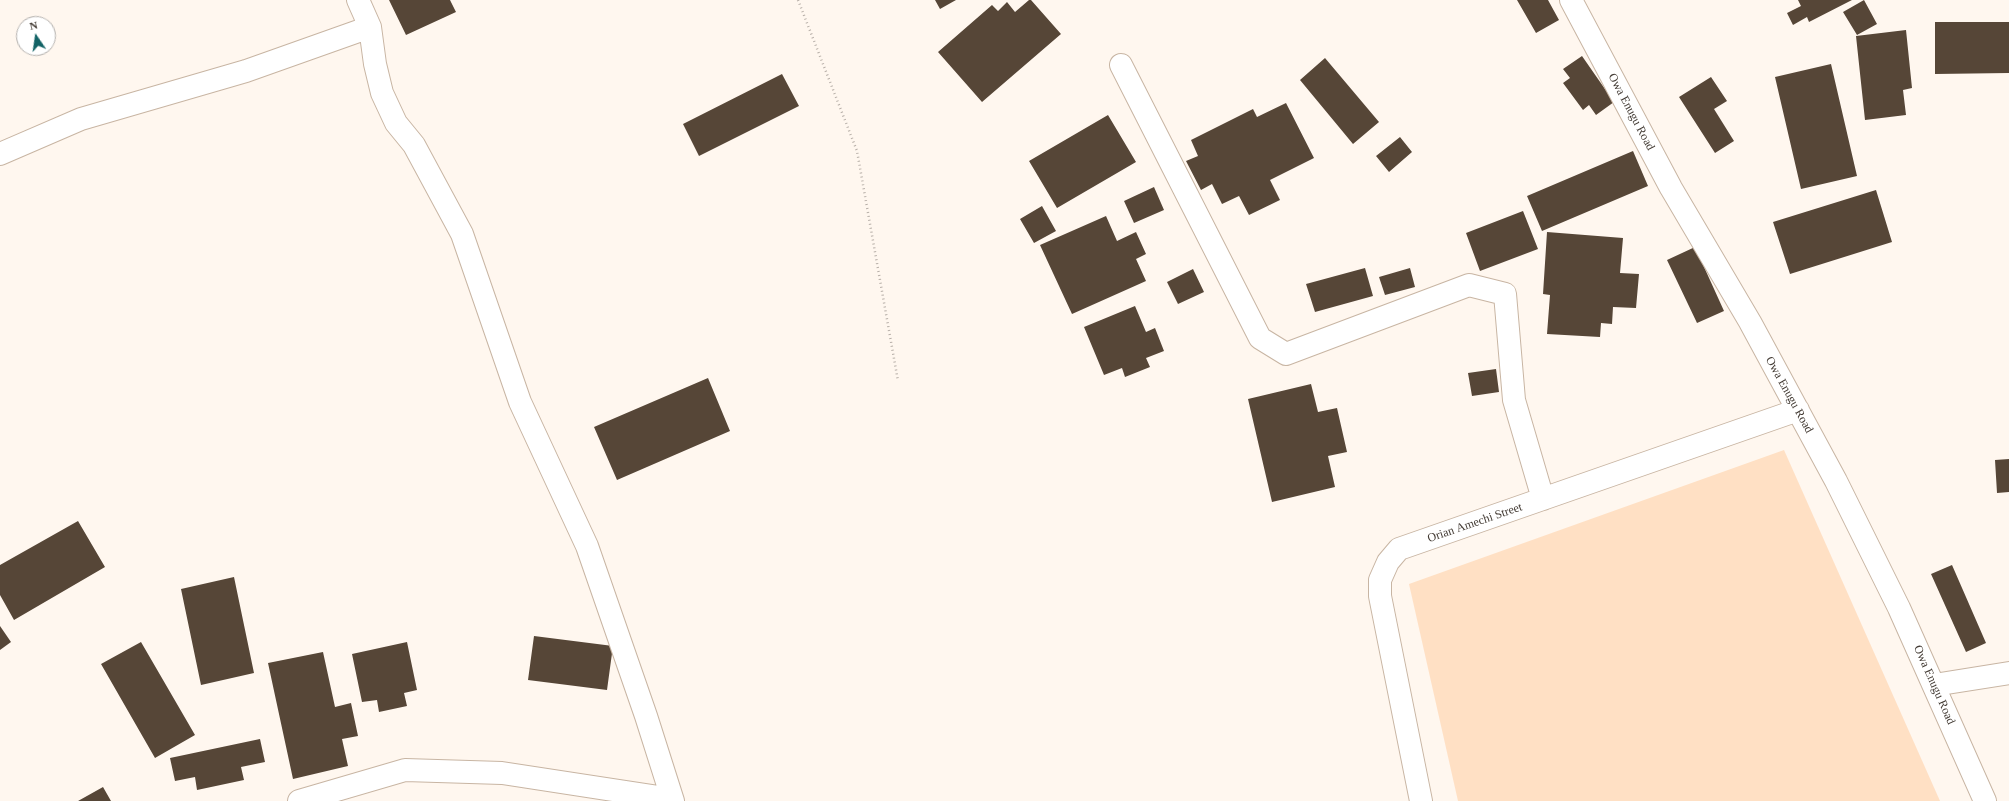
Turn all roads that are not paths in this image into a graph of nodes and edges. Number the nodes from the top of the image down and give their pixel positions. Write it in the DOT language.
graph roads {
  1 [pos="358,0"];
  2 [pos="1572,0"];
  3 [pos="370,27"];
  4 [pos="1122,65"];
  5 [pos="0,154"];
  6 [pos="1798,410"];
  7 [pos="1543,499"];
  8 [pos="2009,673"];
  9 [pos="1934,685"];
  10 [pos="673,800"];
  11 [pos="299,801"];
  12 [pos="1421,801"];
  13 [pos="1985,801"];
  1 -- 3 [label="street"];
  2 -- 6 [label="street, Owa Enugu Road"];
  3 -- 5 [label="street"];
  3 -- 10 [label="street"];
  4 -- 7 [label="street"];
  6 -- 7 [label="street, Orian Amechi Street"];
  6 -- 9 [label="street, Owa Enugu Road"];
  7 -- 12 [label="street, Orian Amechi Street"];
  8 -- 9 [label="street"];
  9 -- 13 [label="street, Owa Enugu Road"];
  10 -- 11 [label="street"];
}
